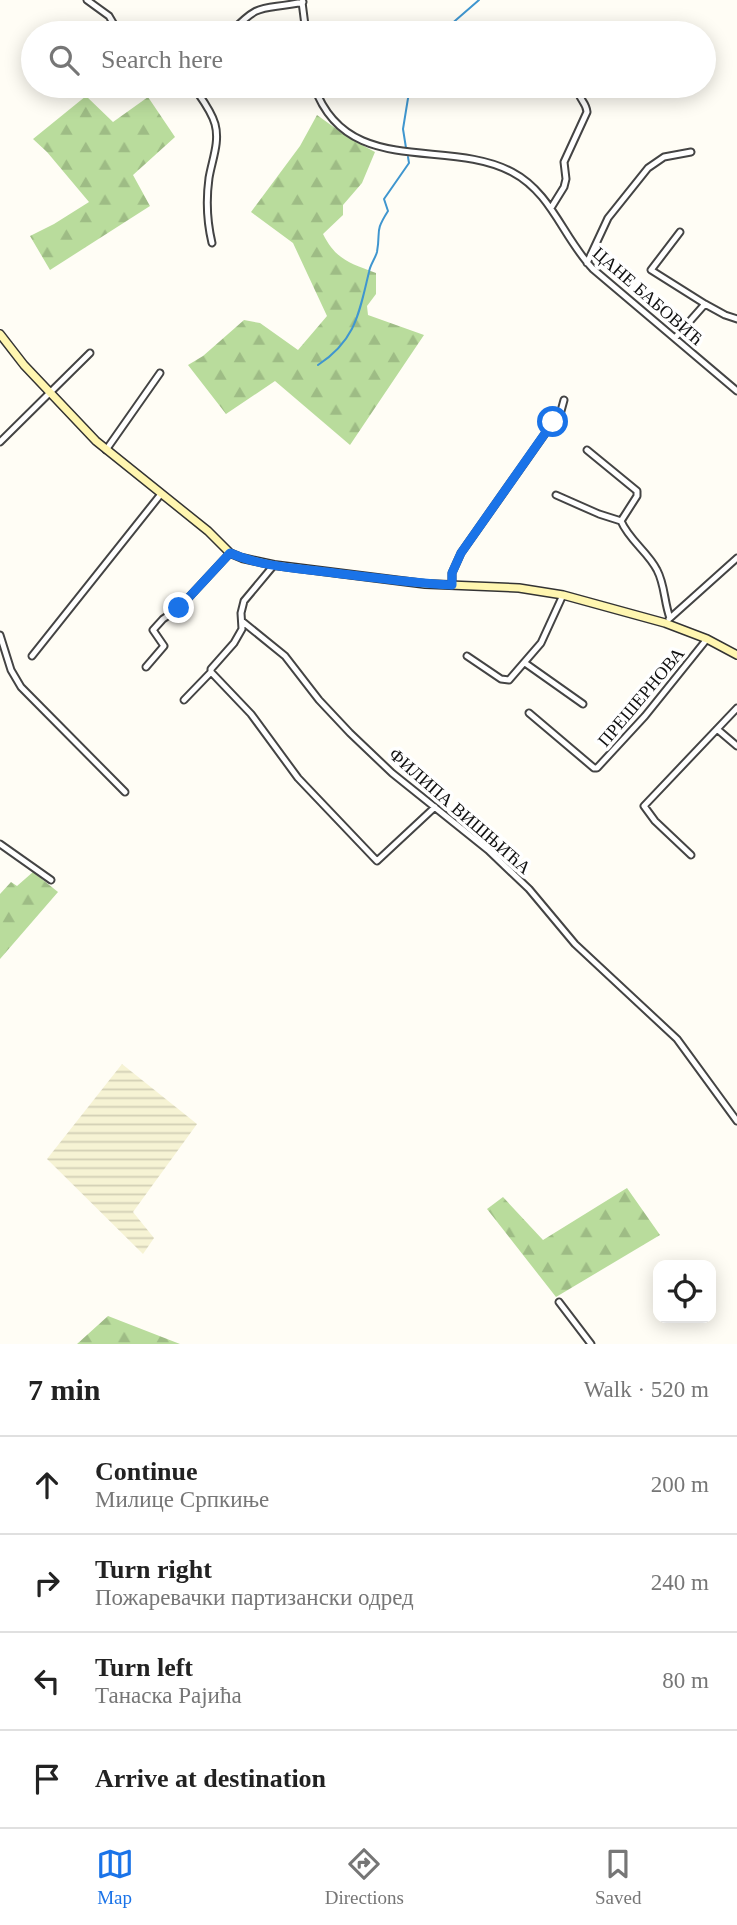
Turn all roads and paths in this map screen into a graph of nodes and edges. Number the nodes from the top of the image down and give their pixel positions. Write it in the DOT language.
graph roads {
  1 [pos="87,0"];
  2 [pos="302,1"];
  3 [pos="112,21"];
  4 [pos="240,21"];
  5 [pos="304,21"];
  6 [pos="201,98"];
  7 [pos="319,98"];
  8 [pos="579,98"];
  9 [pos="691,152"];
  10 [pos="551,208"];
  11 [pos="680,232"];
  12 [pos="212,243"];
  13 [pos="587,263"];
  14 [pos="705,304"];
  15 [pos="737,319"];
  16 [pos="0,334"];
  17 [pos="674,338"];
  18 [pos="90,353"];
  19 [pos="160,373"];
  20 [pos="737,391"];
  21 [pos="51,394"];
  22 [pos="564,400"];
  23 [pos="0,442"];
  24 [pos="106,450"];
  25 [pos="587,450"];
  26 [pos="162,494"];
  27 [pos="556,495"];
  28 [pos="621,522"];
  29 [pos="230,553"];
  30 [pos="737,558"];
  31 [pos="274,565"];
  32 [pos="452,585"];
  33 [pos="563,596"];
  34 [pos="668,620"];
  35 [pos="243,622"];
  36 [pos="0,635"];
  37 [pos="707,639"];
  38 [pos="737,655"];
  39 [pos="32,656"];
  40 [pos="467,656"];
  41 [pos="525,663"];
  42 [pos="146,667"];
  43 [pos="211,672"];
  44 [pos="184,700"];
  45 [pos="583,704"];
  46 [pos="737,708"];
  47 [pos="528,713"];
  48 [pos="717,729"];
  49 [pos="737,746"];
  50 [pos="125,792"];
  51 [pos="435,807"];
  52 [pos="0,844"];
  53 [pos="691,855"];
  54 [pos="51,880"];
  55 [pos="737,1121"];
  56 [pos="559,1301"];
  57 [pos="591,1344"];
  1 -- 3 [label="street"];
  2 -- 4 [label="street"];
  2 -- 5 [label="street"];
  6 -- 12 [label="street"];
  7 -- 10 [label="street, ЦАНЕ БАБОВИЋ"];
  8 -- 10 [label="street"];
  9 -- 13 [label="street"];
  10 -- 13 [label="street, ЦАНЕ БАБОВИЋ"];
  11 -- 14 [label="street"];
  13 -- 17 [label="street, ЦАНЕ БАБОВИЋ"];
  14 -- 15 [label="street"];
  14 -- 17 [label="street"];
  16 -- 21 [label="street"];
  17 -- 20 [label="street, ЦАНЕ БАБОВИЋ"];
  18 -- 21 [label="street"];
  19 -- 24 [label="street"];
  21 -- 23 [label="street"];
  21 -- 24 [label="street"];
  22 -- 32 [label="street"];
  24 -- 26 [label="street"];
  25 -- 28 [label="street"];
  26 -- 29 [label="street"];
  26 -- 39 [label="street"];
  27 -- 28 [label="street"];
  28 -- 34 [label="street"];
  29 -- 31 [label="street"];
  29 -- 42 [label="street"];
  30 -- 34 [label="street"];
  31 -- 32 [label="street"];
  31 -- 35 [label="street"];
  32 -- 33 [label="street"];
  33 -- 34 [label="street"];
  33 -- 41 [label="street"];
  34 -- 37 [label="street"];
  35 -- 43 [label="street"];
  35 -- 51 [label="street, ФИЛИПА ВИШЊИЋА"];
  36 -- 50 [label="street"];
  37 -- 38 [label="street"];
  37 -- 47 [label="street, ПРЕШЕРНОВА"];
  40 -- 41 [label="street"];
  41 -- 45 [label="street"];
  43 -- 44 [label="street"];
  43 -- 51 [label="street"];
  46 -- 48 [label="street"];
  48 -- 49 [label="street"];
  48 -- 53 [label="street"];
  51 -- 55 [label="street, ФИЛИПА ВИШЊИЋА"];
  52 -- 54 [label="street"];
  56 -- 57 [label="street"];
}
